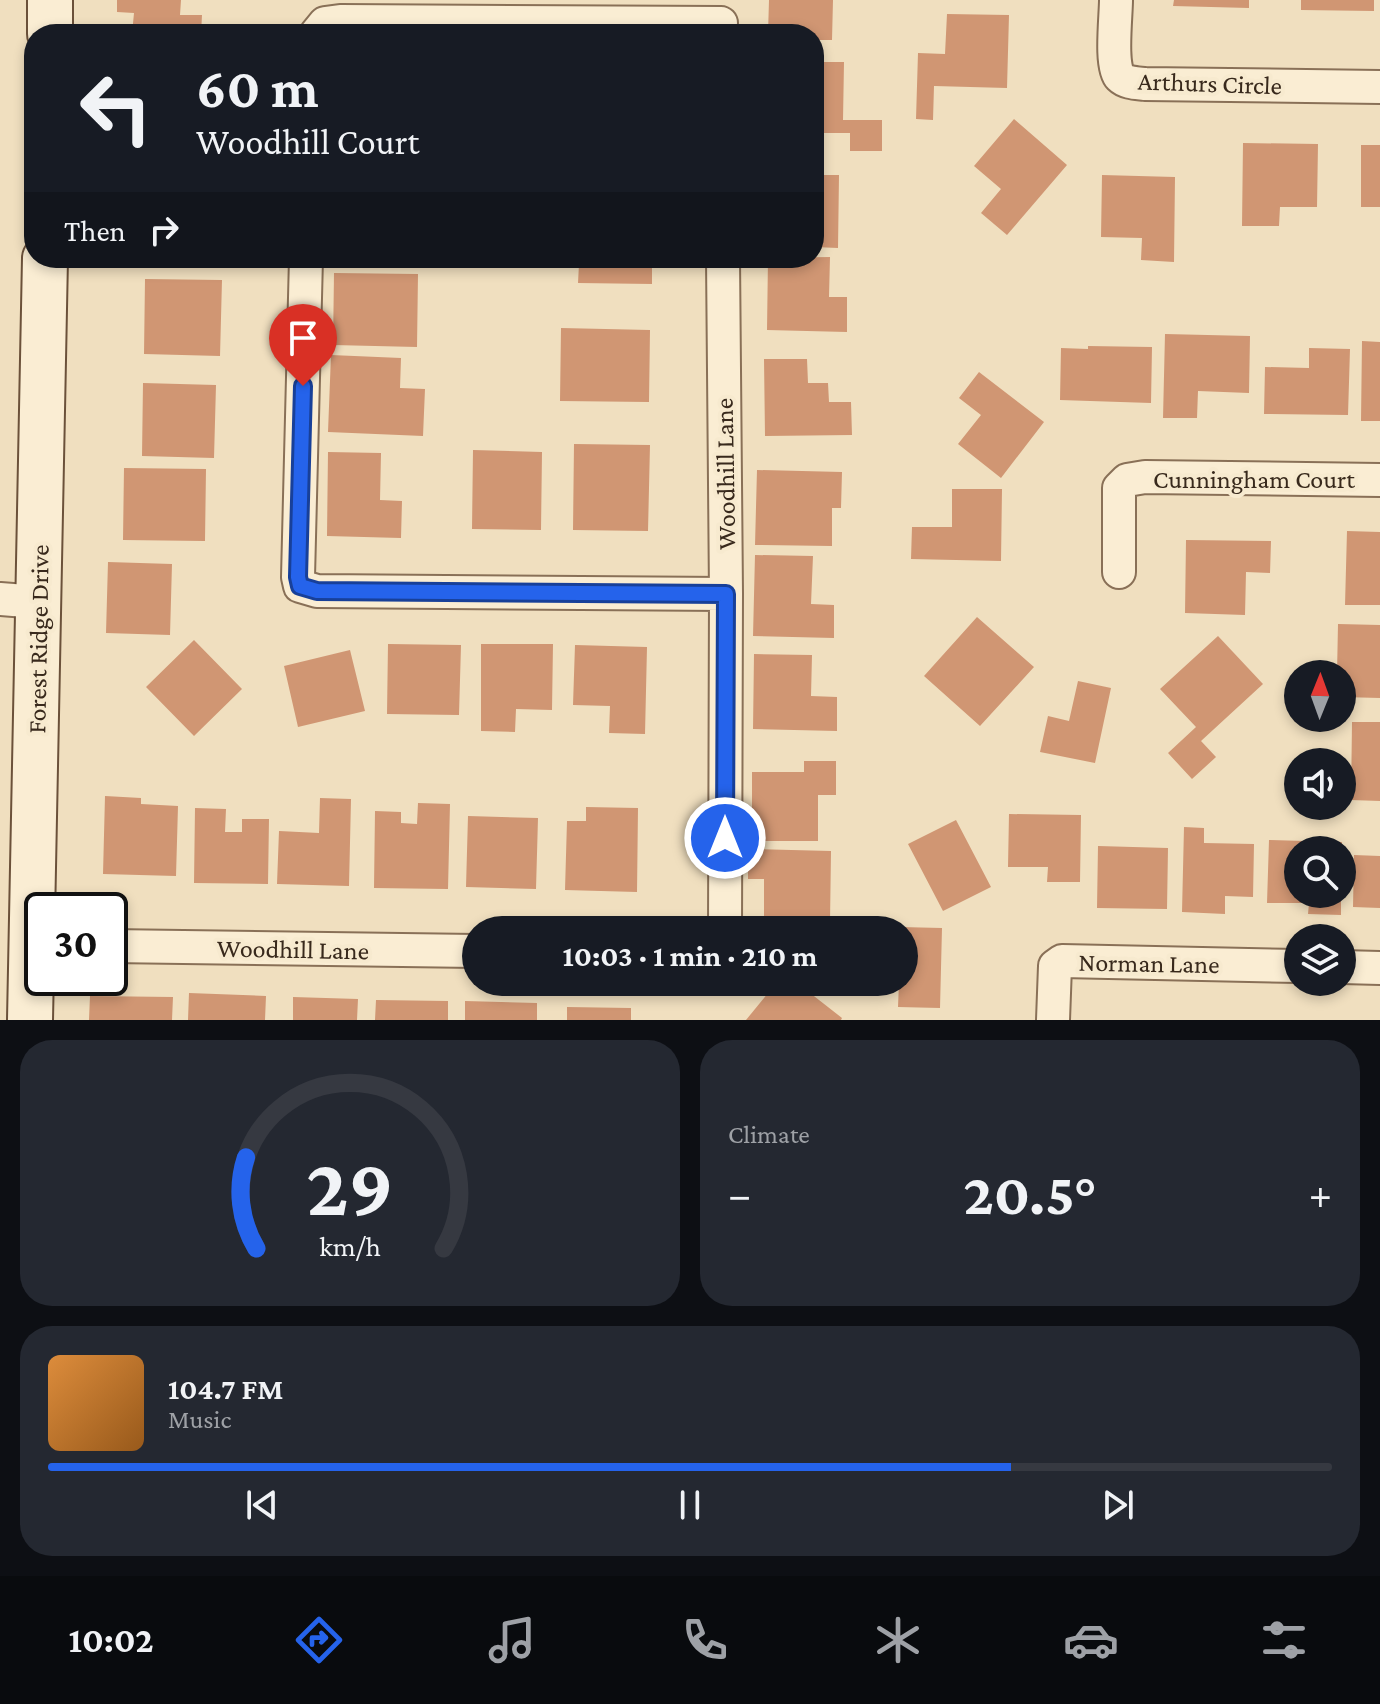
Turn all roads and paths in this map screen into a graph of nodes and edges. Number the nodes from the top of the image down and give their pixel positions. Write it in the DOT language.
graph roads {
  1 [pos="50,0"];
  2 [pos="1116,0"];
  3 [pos="721,19"];
  4 [pos="50,24"];
  5 [pos="324,24"];
  6 [pos="1380,87"];
  7 [pos="44,268"];
  8 [pos="306,268"];
  9 [pos="723,268"];
  10 [pos="1380,480"];
  11 [pos="1119,572"];
  12 [pos="726,594"];
  13 [pos="19,600"];
  14 [pos="34,892"];
  15 [pos="725,916"];
  16 [pos="128,946"];
  17 [pos="462,951"];
  18 [pos="1284,966"];
  19 [pos="1356,967"];
  20 [pos="1380,968"];
  21 [pos="32,996"];
  22 [pos="30,1020"];
  23 [pos="1053,1020"];
  1 -- 4 [label="main road"];
  2 -- 6 [label="street, Arthurs Circle"];
  3 -- 5 [label="street"];
  7 -- 13 [label="main road, Forest Ridge Drive"];
  8 -- 12 [label="street"];
  9 -- 12 [label="street, Woodhill Lane"];
  10 -- 11 [label="street, Cunningham Court"];
  12 -- 15 [label="street, Woodhill Lane"];
  13 -- 14 [label="main road, Forest Ridge Drive"];
  16 -- 17 [label="street, Woodhill Lane"];
  18 -- 23 [label="street, Norman Lane"];
  19 -- 20 [label="street"];
  21 -- 22 [label="main road, Forest Ridge Drive"];
}
